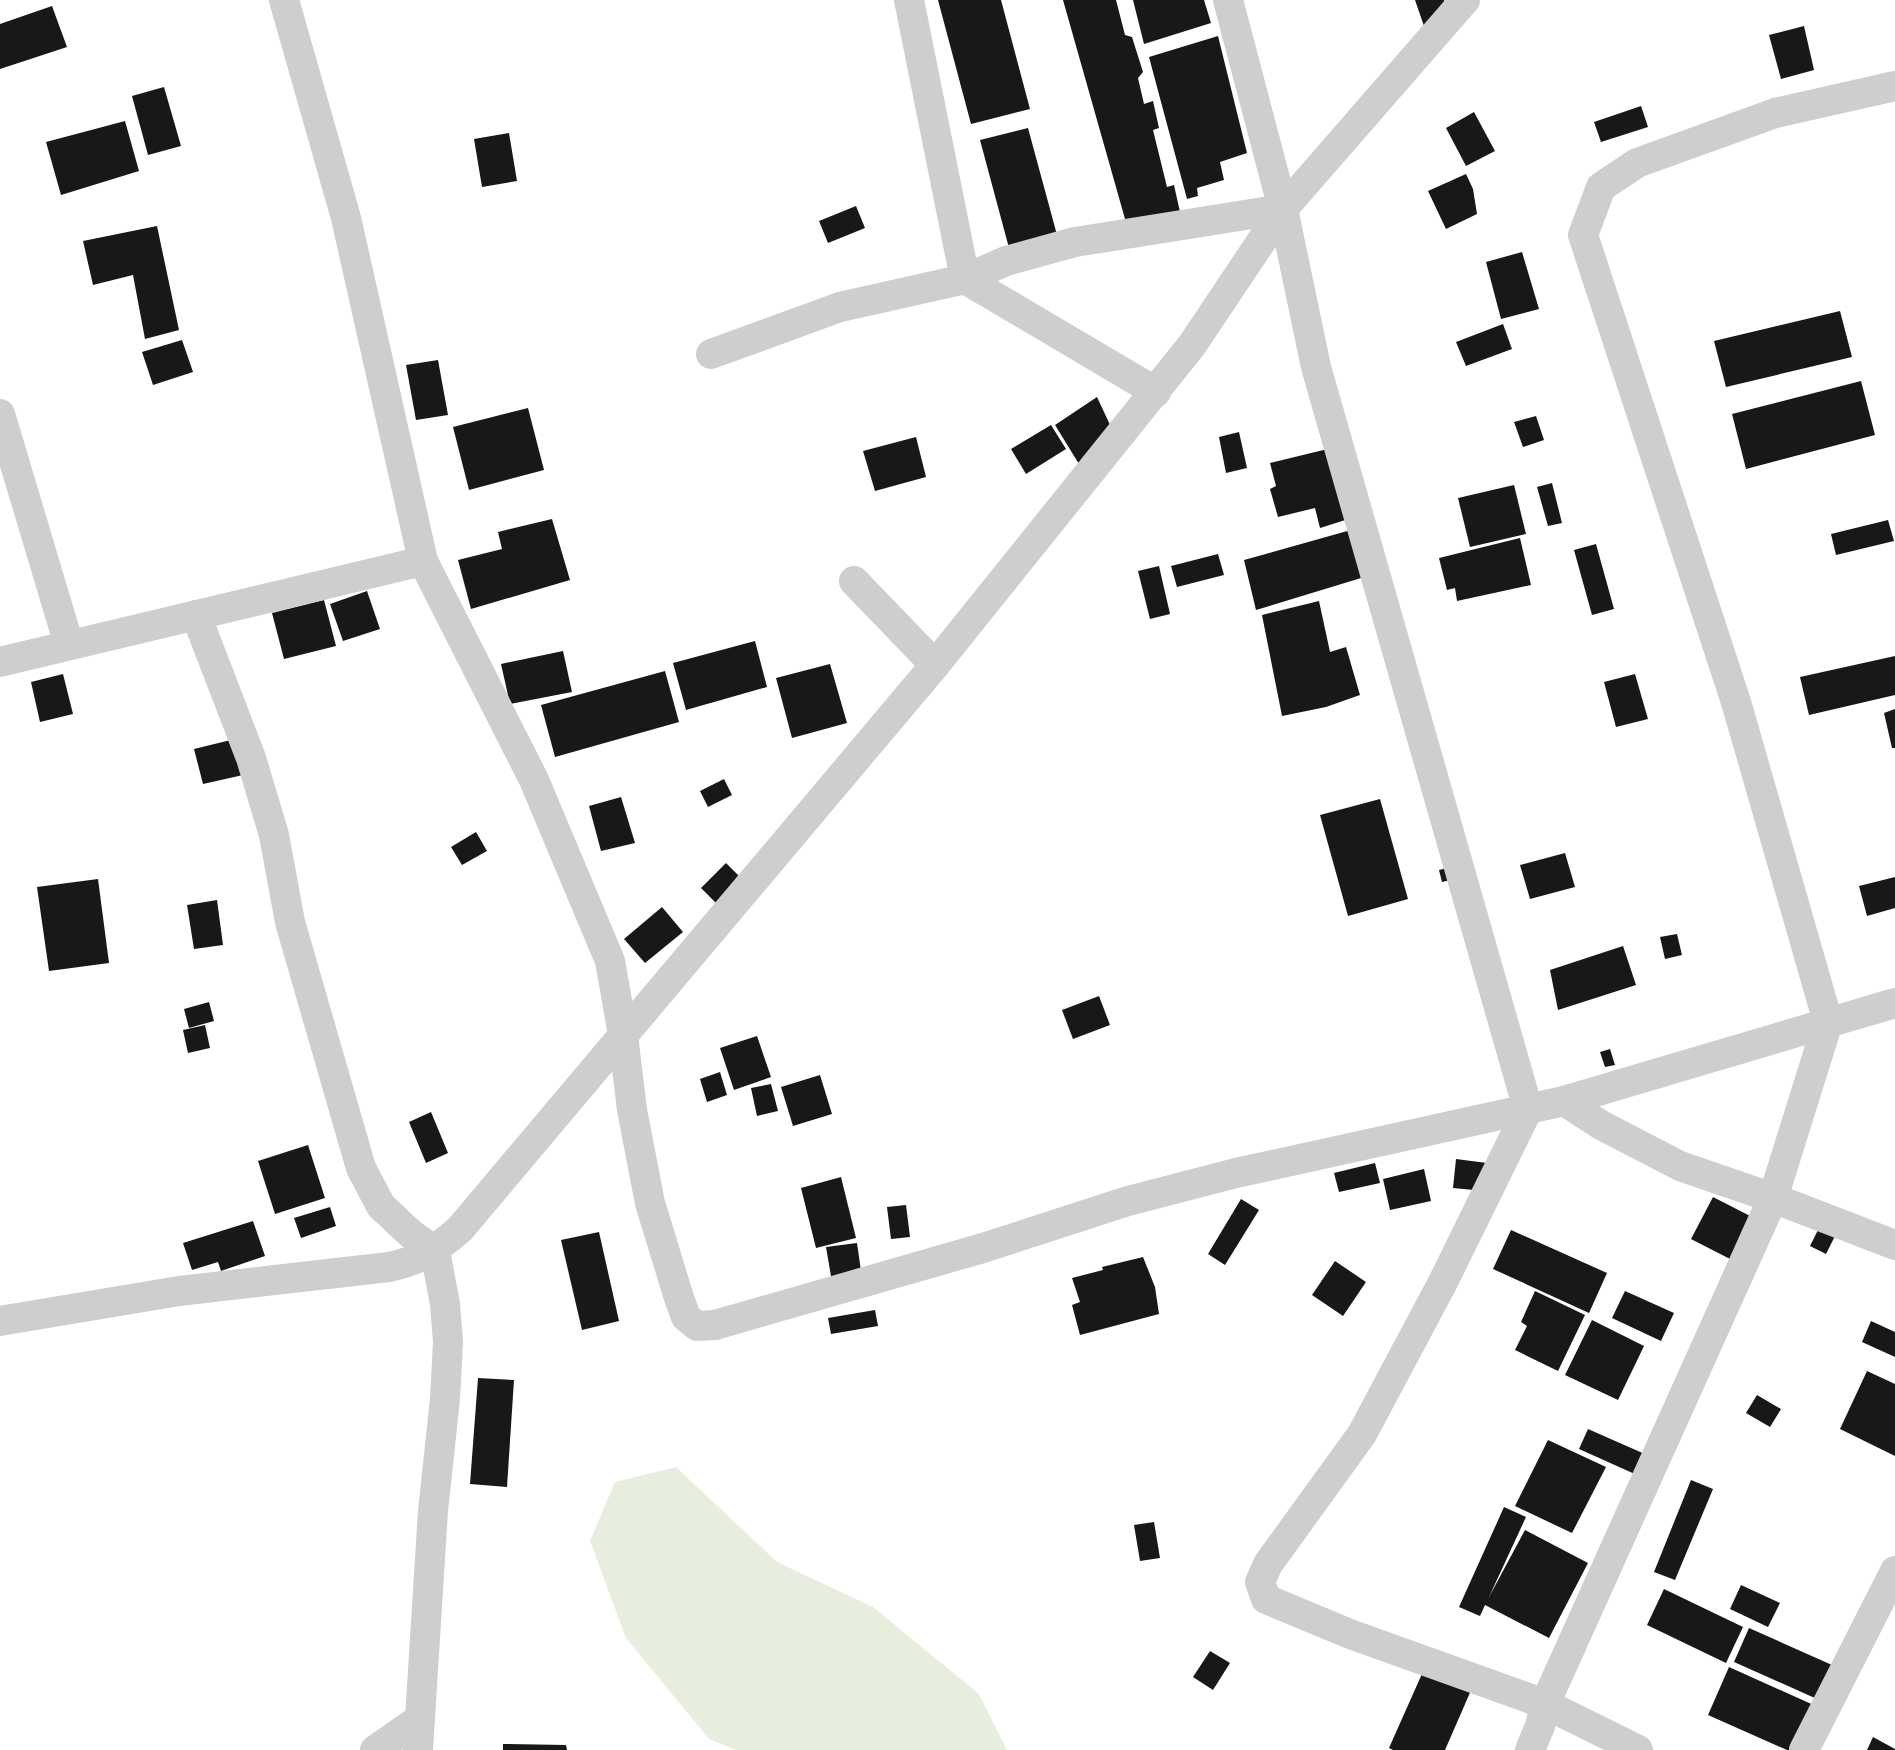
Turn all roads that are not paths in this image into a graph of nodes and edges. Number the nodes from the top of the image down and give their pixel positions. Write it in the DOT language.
graph roads {
  1 [pos="284,0"];
  2 [pos="909,0"];
  3 [pos="1228,0"];
  4 [pos="1465,0"];
  5 [pos="1895,86"];
  6 [pos="1283,209"];
  7 [pos="965,279"];
  8 [pos="711,354"];
  9 [pos="1156,392"];
  10 [pos="0,414"];
  11 [pos="423,561"];
  12 [pos="854,580"];
  13 [pos="196,615"];
  14 [pos="69,645"];
  15 [pos="0,662"];
  16 [pos="935,665"];
  17 [pos="1895,1003"];
  18 [pos="1828,1022"];
  19 [pos="624,1035"];
  20 [pos="1564,1101"];
  21 [pos="1528,1108"];
  22 [pos="1773,1197"];
  23 [pos="1895,1245"];
  24 [pos="435,1251"];
  25 [pos="0,1321"];
  26 [pos="1895,1571"];
  27 [pos="1545,1704"];
  28 [pos="418,1720"];
  29 [pos="375,1750"];
  30 [pos="418,1750"];
  31 [pos="1530,1750"];
  32 [pos="1638,1750"];
  33 [pos="1804,1750"];
  1 -- 11 [label="street"];
  2 -- 7 [label="street"];
  3 -- 6 [label="street"];
  4 -- 6 [label="street"];
  5 -- 18 [label="street"];
  6 -- 7 [label="street"];
  6 -- 9 [label="street"];
  6 -- 21 [label="street"];
  7 -- 8 [label="street"];
  7 -- 9 [label="street"];
  9 -- 16 [label="street"];
  10 -- 14 [label="street"];
  11 -- 13 [label="street"];
  11 -- 19 [label="street"];
  12 -- 16 [label="street"];
  13 -- 14 [label="street"];
  13 -- 24 [label="street"];
  14 -- 15 [label="street"];
  16 -- 19 [label="street"];
  17 -- 18 [label="street"];
  18 -- 20 [label="street"];
  18 -- 22 [label="street"];
  19 -- 21 [label="street"];
  19 -- 24 [label="street"];
  20 -- 21 [label="street"];
  20 -- 22 [label="street"];
  21 -- 27 [label="street"];
  22 -- 23 [label="street"];
  22 -- 27 [label="street"];
  24 -- 25 [label="street"];
  24 -- 28 [label="street"];
  26 -- 33 [label="street"];
  27 -- 31 [label="street"];
  27 -- 32 [label="street"];
  28 -- 29 [label="street"];
  28 -- 30 [label="street"];
}
